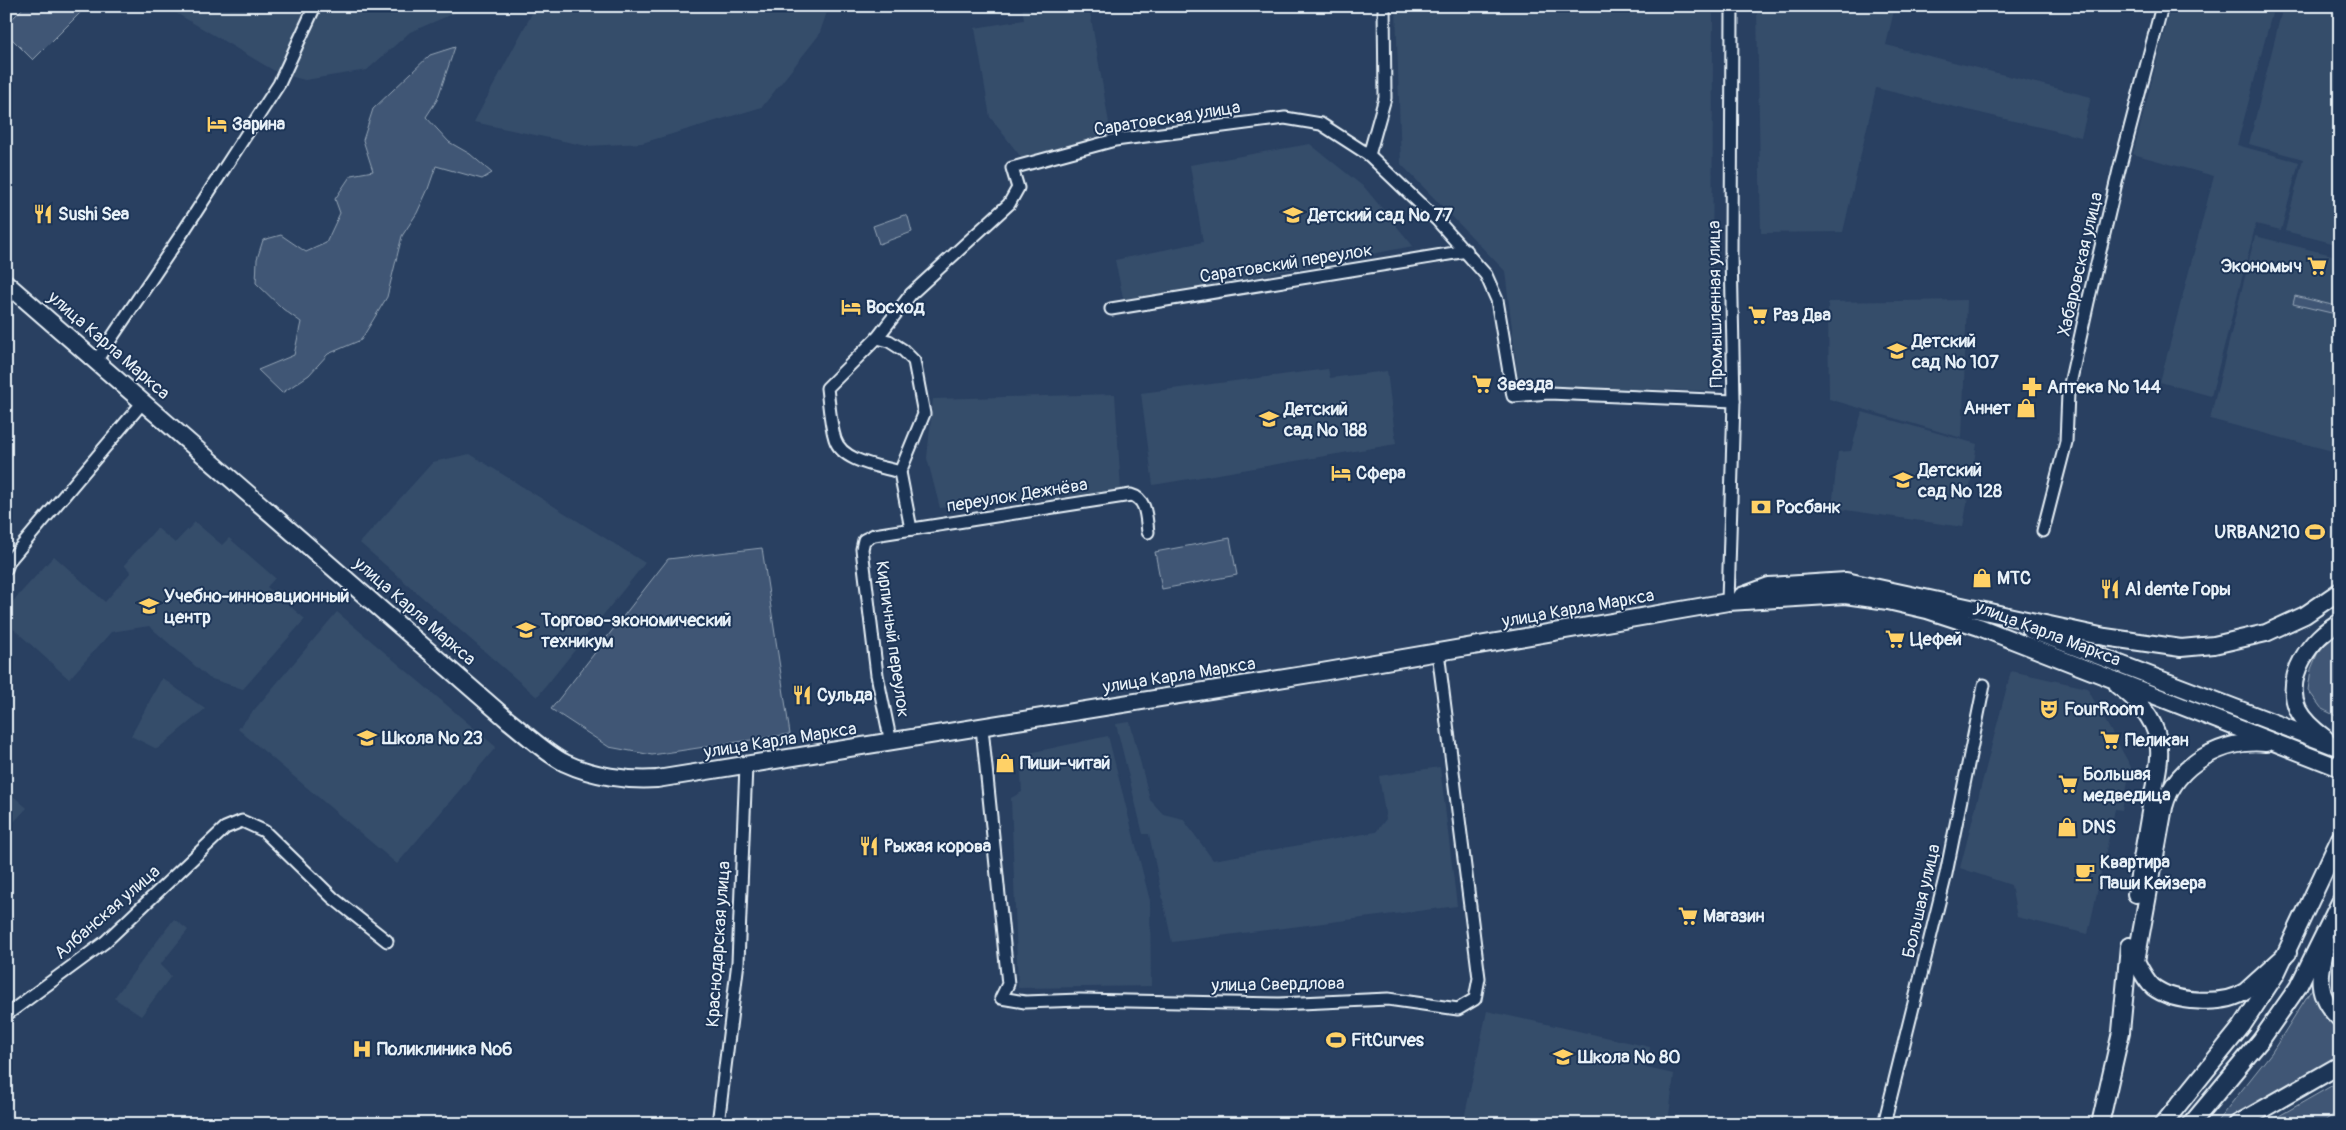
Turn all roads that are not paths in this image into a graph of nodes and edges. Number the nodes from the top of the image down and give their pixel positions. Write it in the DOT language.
graph roads {
  1 [pos="315,6"];
  2 [pos="1384,6"];
  3 [pos="1732,6"];
  4 [pos="2162,6"];
  5 [pos="1369,155"];
  6 [pos="1467,251"];
  7 [pos="6,282"];
  8 [pos="1111,309"];
  9 [pos="877,338"];
  10 [pos="96,361"];
  11 [pos="1734,401"];
  12 [pos="143,402"];
  13 [pos="900,472"];
  14 [pos="911,529"];
  15 [pos="2043,531"];
  16 [pos="1148,532"];
  17 [pos="864,540"];
  18 [pos="6,569"];
  19 [pos="2340,590"];
  20 [pos="1728,602"];
  21 [pos="1984,612"];
  22 [pos="2340,622"];
  23 [pos="1438,652"];
  24 [pos="2097,673"];
  25 [pos="1984,685"];
  26 [pos="982,728"];
  27 [pos="890,743"];
  28 [pos="2286,746"];
  29 [pos="2337,746"];
  30 [pos="2333,765"];
  31 [pos="746,766"];
  32 [pos="2340,838"];
  33 [pos="2340,902"];
  34 [pos="2340,909"];
  35 [pos="387,941"];
  36 [pos="2288,953"];
  37 [pos="6,1015"];
  38 [pos="2340,1019"];
  39 [pos="2340,1065"];
  40 [pos="718,1124"];
  41 [pos="1884,1124"];
  42 [pos="2100,1124"];
  43 [pos="2163,1124"];
  44 [pos="2191,1124"];
  45 [pos="2237,1124"];
  1 -- 10 [label="street"];
  2 -- 5 [label="street"];
  3 -- 11 [label="street, Промышленная улица"];
  4 -- 15 [label="street, Хабаровская улица"];
  5 -- 6 [label="street"];
  5 -- 9 [label="street, Саратовская улица"];
  6 -- 8 [label="street, Саратовский переулок"];
  6 -- 11 [label="street"];
  7 -- 10 [label="highway, улица Карла Маркса"];
  9 -- 13 [label="street"];
  9 -- 13 [label="street"];
  10 -- 12 [label="highway, улица Карла Маркса"];
  11 -- 20 [label="street, Промышленная улица"];
  12 -- 18 [label="street"];
  12 -- 31 [label="highway, улица Карла Маркса"];
  13 -- 14 [label="street"];
  14 -- 16 [label="street, переулок Дежнёва"];
  14 -- 17 [label="street, переулок Дежнёва"];
  17 -- 27 [label="street, Кирпичный переулок"];
  19 -- 21 [label="highway"];
  20 -- 21 [label="highway, улица Карла Маркса"];
  20 -- 23 [label="highway, улица Карла Маркса"];
  20 -- 24 [label="highway, улица Карла Маркса"];
  21 -- 29 [label="highway"];
  22 -- 29 [label="highway"];
  23 -- 26 [label="highway, улица Карла Маркса"];
  23 -- 26 [label="street, улица Свердлова"];
  24 -- 28 [label="highway, улица Карла Маркса"];
  24 -- 42 [label="highway"];
  25 -- 41 [label="street, Большая улица"];
  26 -- 27 [label="highway, улица Карла Маркса"];
  27 -- 31 [label="highway, улица Карла Маркса"];
  28 -- 30 [label="highway, улица Карла Маркса"];
  28 -- 36 [label="highway"];
  31 -- 40 [label="street, Краснодарская улица"];
  32 -- 36 [label="highway"];
  33 -- 44 [label="highway"];
  34 -- 38 [label="highway"];
  35 -- 37 [label="street, Албанская улица"];
  36 -- 43 [label="highway"];
  39 -- 45 [label="highway"];
}
